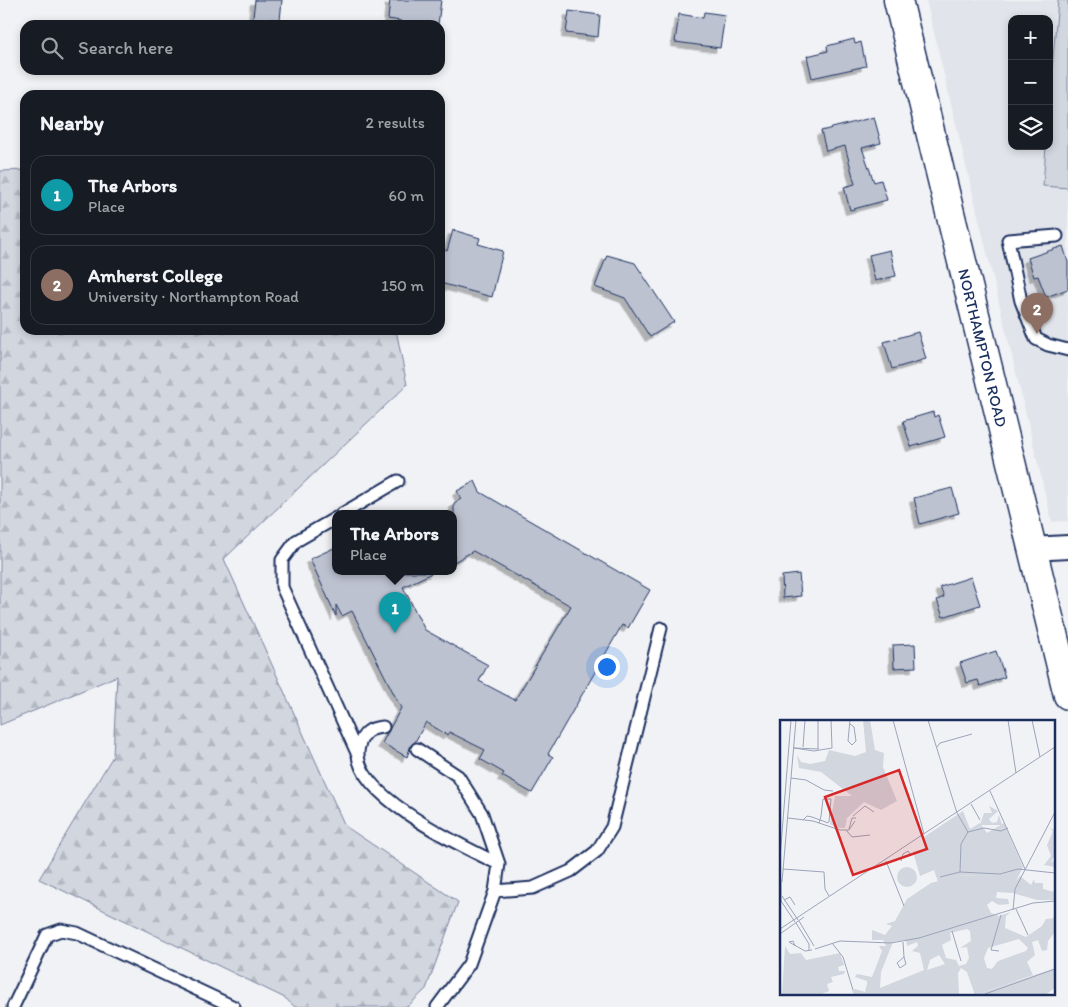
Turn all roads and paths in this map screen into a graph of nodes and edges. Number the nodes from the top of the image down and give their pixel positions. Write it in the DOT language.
graph roads {
  1 [pos="898,0"];
  2 [pos="1056,236"];
  3 [pos="1068,350"];
  4 [pos="398,481"];
  5 [pos="349,510"];
  6 [pos="332,520"];
  7 [pos="1068,547"];
  8 [pos="1032,549"];
  9 [pos="661,628"];
  10 [pos="1068,695"];
  11 [pos="383,727"];
  12 [pos="417,749"];
  13 [pos="357,753"];
  14 [pos="499,864"];
  15 [pos="495,891"];
  16 [pos="13,1007"];
  17 [pos="234,1007"];
  18 [pos="437,1007"];
  1 -- 8 [label="highway, NORTHAMPTON ROAD"];
  2 -- 3 [label="lane"];
  4 -- 5 [label="lane"];
  6 -- 13 [label="lane"];
  7 -- 8 [label="street"];
  8 -- 10 [label="highway, NORTHAMPTON ROAD"];
  9 -- 15 [label="lane"];
  11 -- 13 [label="lane"];
  12 -- 14 [label="lane"];
  13 -- 14 [label="lane"];
  14 -- 15 [label="lane"];
  15 -- 18 [label="lane"];
  16 -- 17 [label="lane"];
}
